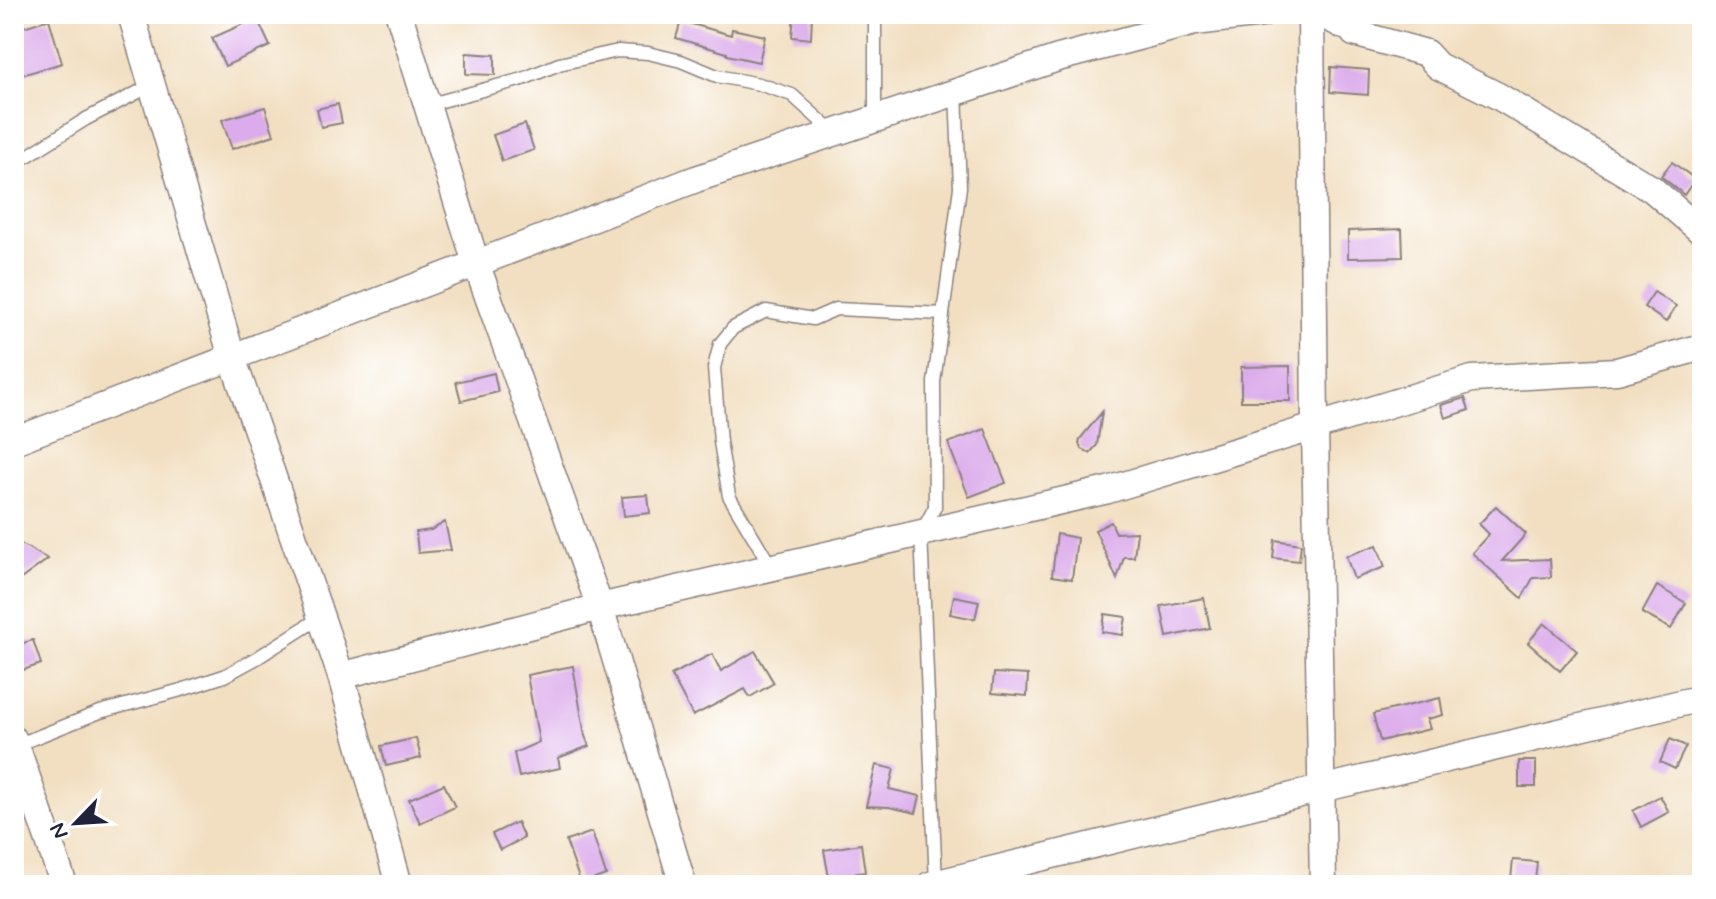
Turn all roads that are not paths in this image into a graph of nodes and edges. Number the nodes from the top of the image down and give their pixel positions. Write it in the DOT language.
graph roads {
  1 [pos="131,14"];
  2 [pos="399,14"];
  3 [pos="875,14"];
  4 [pos="1262,14"];
  5 [pos="1311,14"];
  6 [pos="1322,14"];
  7 [pos="152,85"];
  8 [pos="956,92"];
  9 [pos="427,105"];
  10 [pos="875,119"];
  11 [pos="834,133"];
  12 [pos="14,162"];
  13 [pos="1702,232"];
  14 [pos="476,263"];
  15 [pos="943,314"];
  16 [pos="1702,347"];
  17 [pos="232,357"];
  18 [pos="1315,427"];
  19 [pos="14,441"];
  20 [pos="921,533"];
  21 [pos="772,568"];
  22 [pos="600,607"];
  23 [pos="321,617"];
  24 [pos="341,676"];
  25 [pos="1702,698"];
  26 [pos="15,744"];
  27 [pos="1321,789"];
  28 [pos="933,884"];
  29 [pos="64,885"];
  30 [pos="399,885"];
  31 [pos="683,885"];
  32 [pos="1323,885"];
  1 -- 7 [label="street"];
  2 -- 9 [label="street"];
  3 -- 10 [label="lane"];
  4 -- 8 [label="street"];
  5 -- 18 [label="street"];
  6 -- 13 [label="street"];
  7 -- 12 [label="lane"];
  7 -- 17 [label="street"];
  8 -- 10 [label="street"];
  8 -- 15 [label="lane"];
  9 -- 11 [label="lane"];
  9 -- 14 [label="street"];
  10 -- 11 [label="street"];
  11 -- 14 [label="street"];
  14 -- 17 [label="street"];
  14 -- 22 [label="street"];
  15 -- 20 [label="lane"];
  15 -- 21 [label="lane"];
  16 -- 18 [label="street"];
  17 -- 19 [label="street"];
  17 -- 23 [label="street"];
  18 -- 20 [label="street"];
  18 -- 27 [label="street"];
  20 -- 21 [label="street"];
  20 -- 28 [label="lane"];
  21 -- 22 [label="street"];
  22 -- 24 [label="street"];
  22 -- 31 [label="street"];
  23 -- 24 [label="street"];
  23 -- 26 [label="lane"];
  24 -- 30 [label="street"];
  25 -- 27 [label="street"];
  26 -- 29 [label="street"];
  27 -- 28 [label="street"];
  27 -- 32 [label="street"];
}
